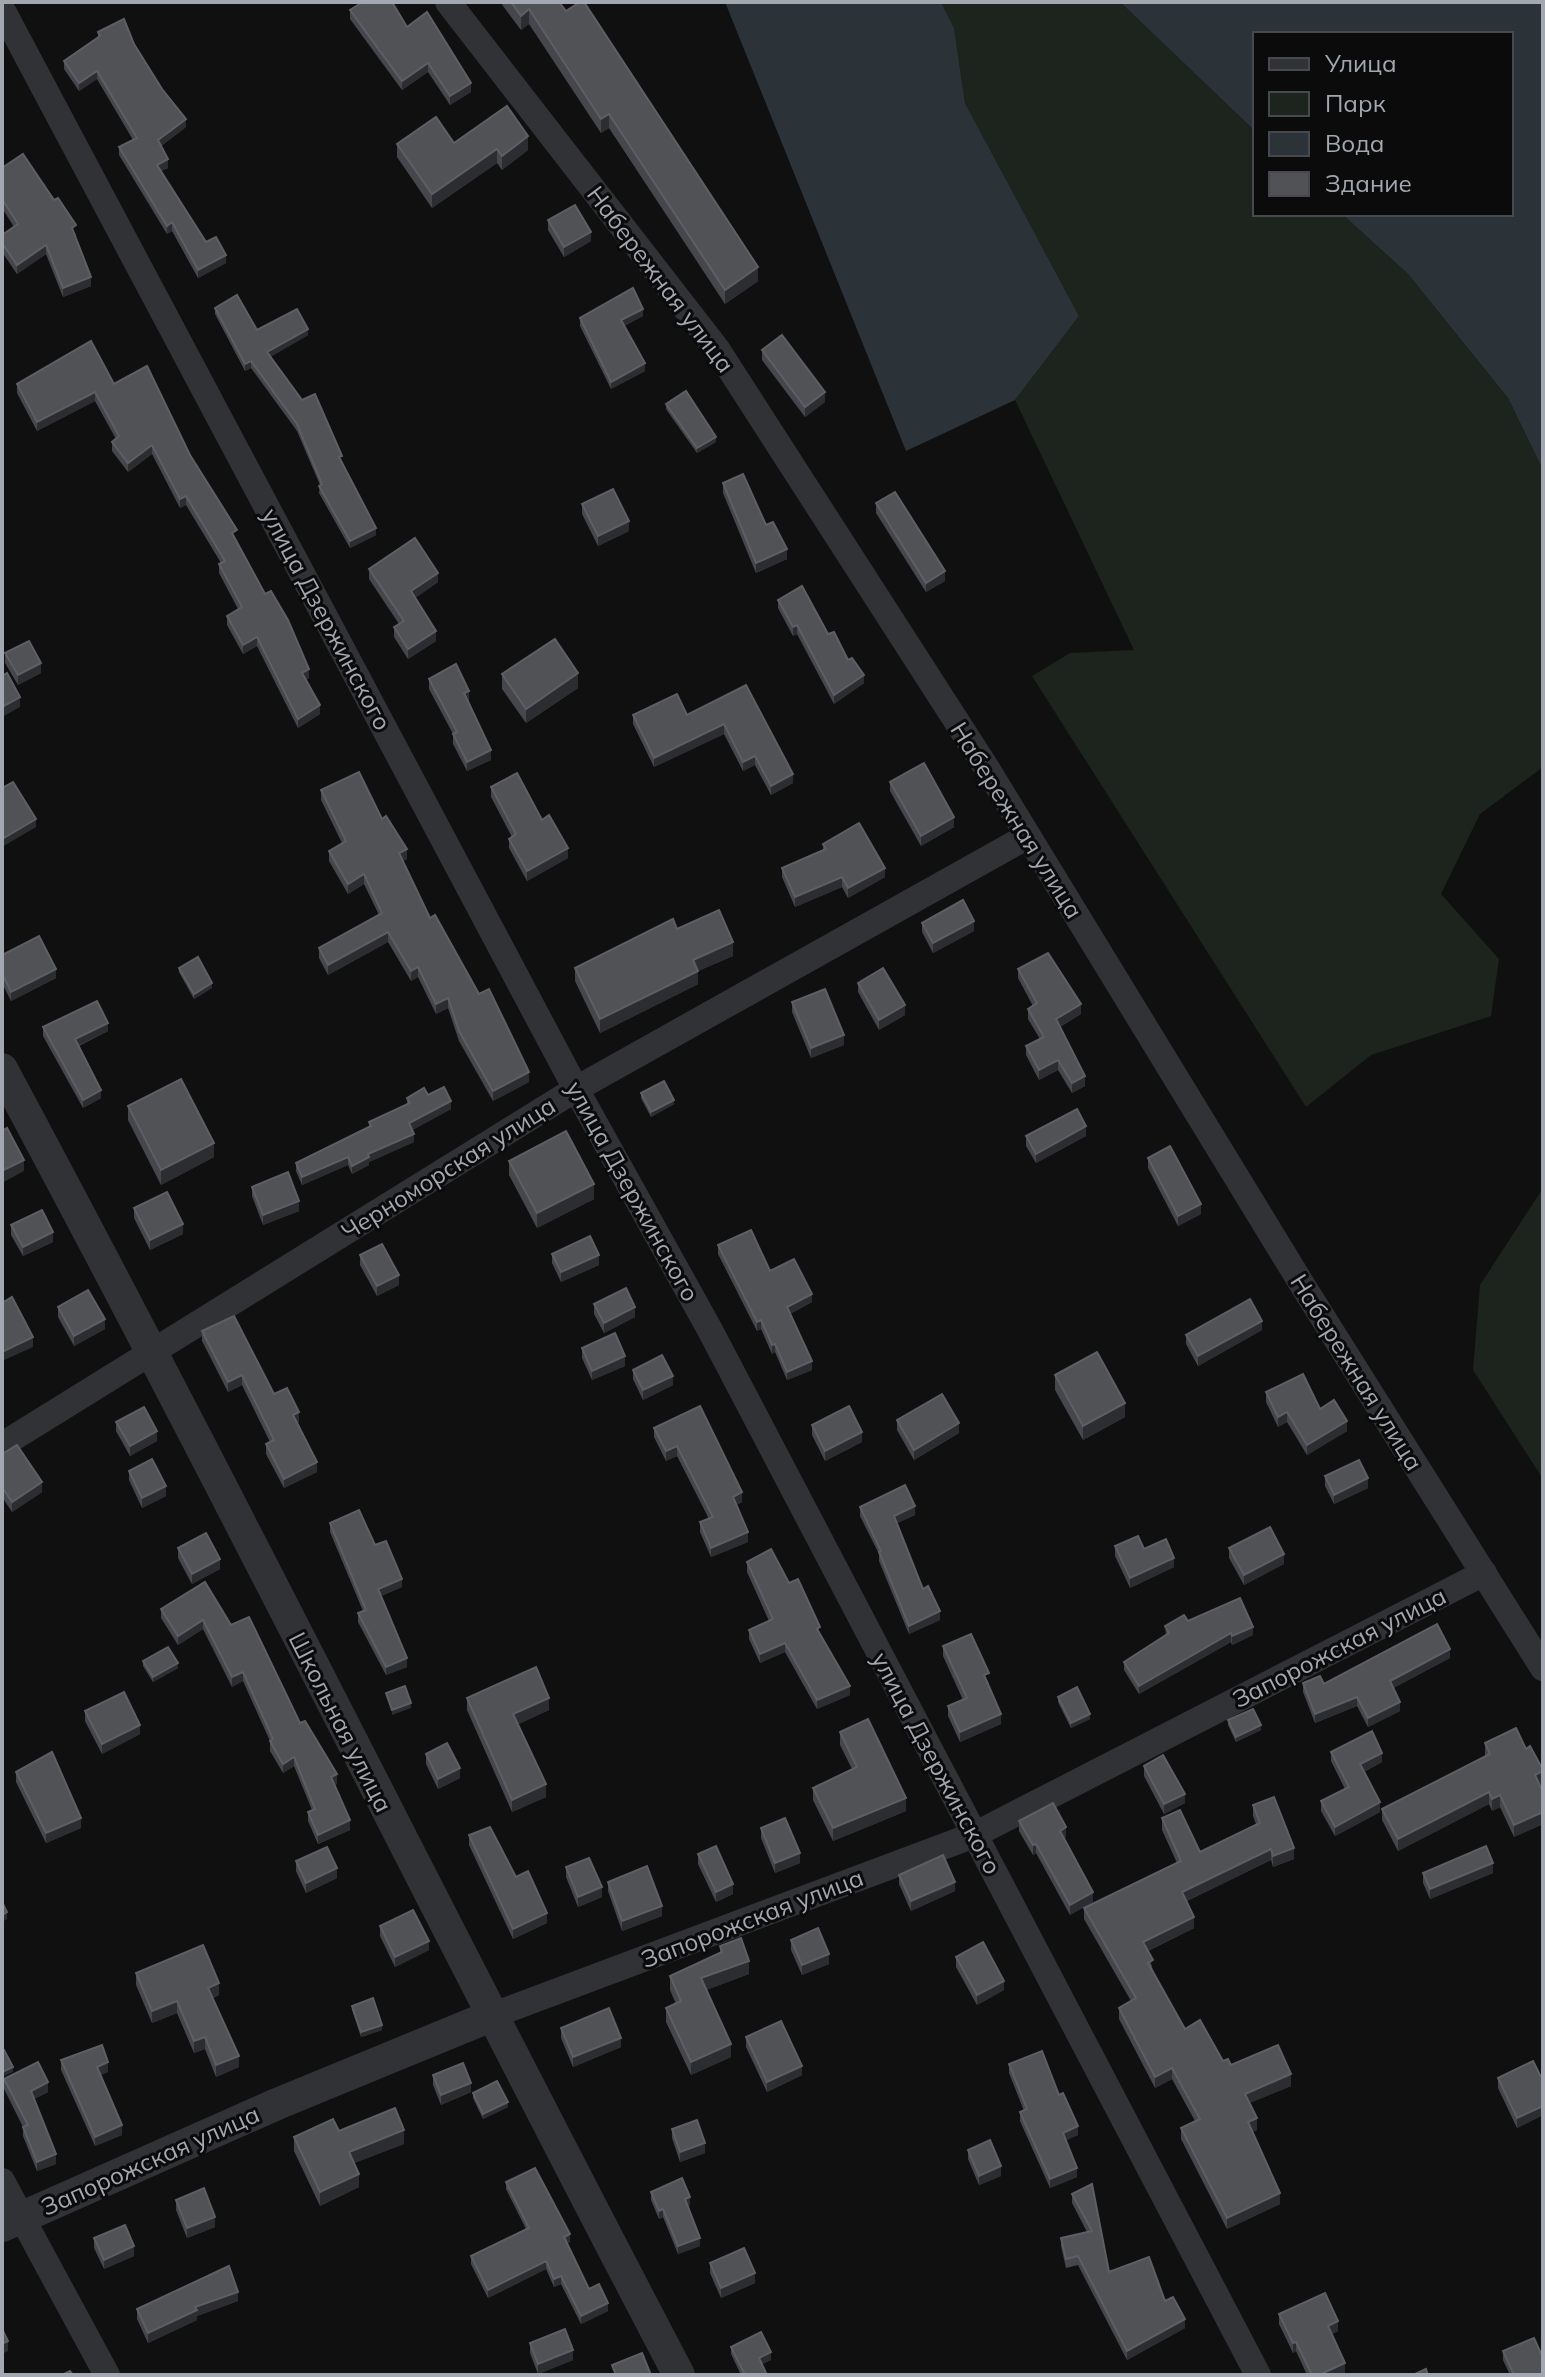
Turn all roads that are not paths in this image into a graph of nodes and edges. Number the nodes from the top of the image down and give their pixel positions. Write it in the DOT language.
graph roads {
  1 [pos="448,2"];
  2 [pos="2,9"];
  3 [pos="1028,836"];
  4 [pos="2,1069"];
  5 [pos="576,1089"];
  6 [pos="153,1350"];
  7 [pos="2,1445"];
  8 [pos="1484,1573"];
  9 [pos="1543,1668"];
  10 [pos="974,1835"];
  11 [pos="491,2016"];
  12 [pos="2,2181"];
  13 [pos="12,2221"];
  14 [pos="107,2375"];
  15 [pos="679,2375"];
  16 [pos="1258,2375"];
  1 -- 3 [label="street, Набережная улица"];
  2 -- 5 [label="street, улица Дзержинского"];
  3 -- 5 [label="street, Черноморская улица"];
  3 -- 8 [label="street, Набережная улица"];
  4 -- 6 [label="street, Школьная улица"];
  5 -- 6 [label="street, Черноморская улица"];
  5 -- 10 [label="street, улица Дзержинского"];
  6 -- 7 [label="street, Черноморская улица"];
  6 -- 11 [label="street, Школьная улица"];
  8 -- 9 [label="street, Набережная улица"];
  8 -- 10 [label="street, Запорожская улица"];
  10 -- 11 [label="street, Запорожская улица"];
  10 -- 16 [label="street, улица Дзержинского"];
  11 -- 13 [label="street, Запорожская улица"];
  11 -- 15 [label="street, Школьная улица"];
  12 -- 13 [label="street"];
  13 -- 14 [label="street"];
}
